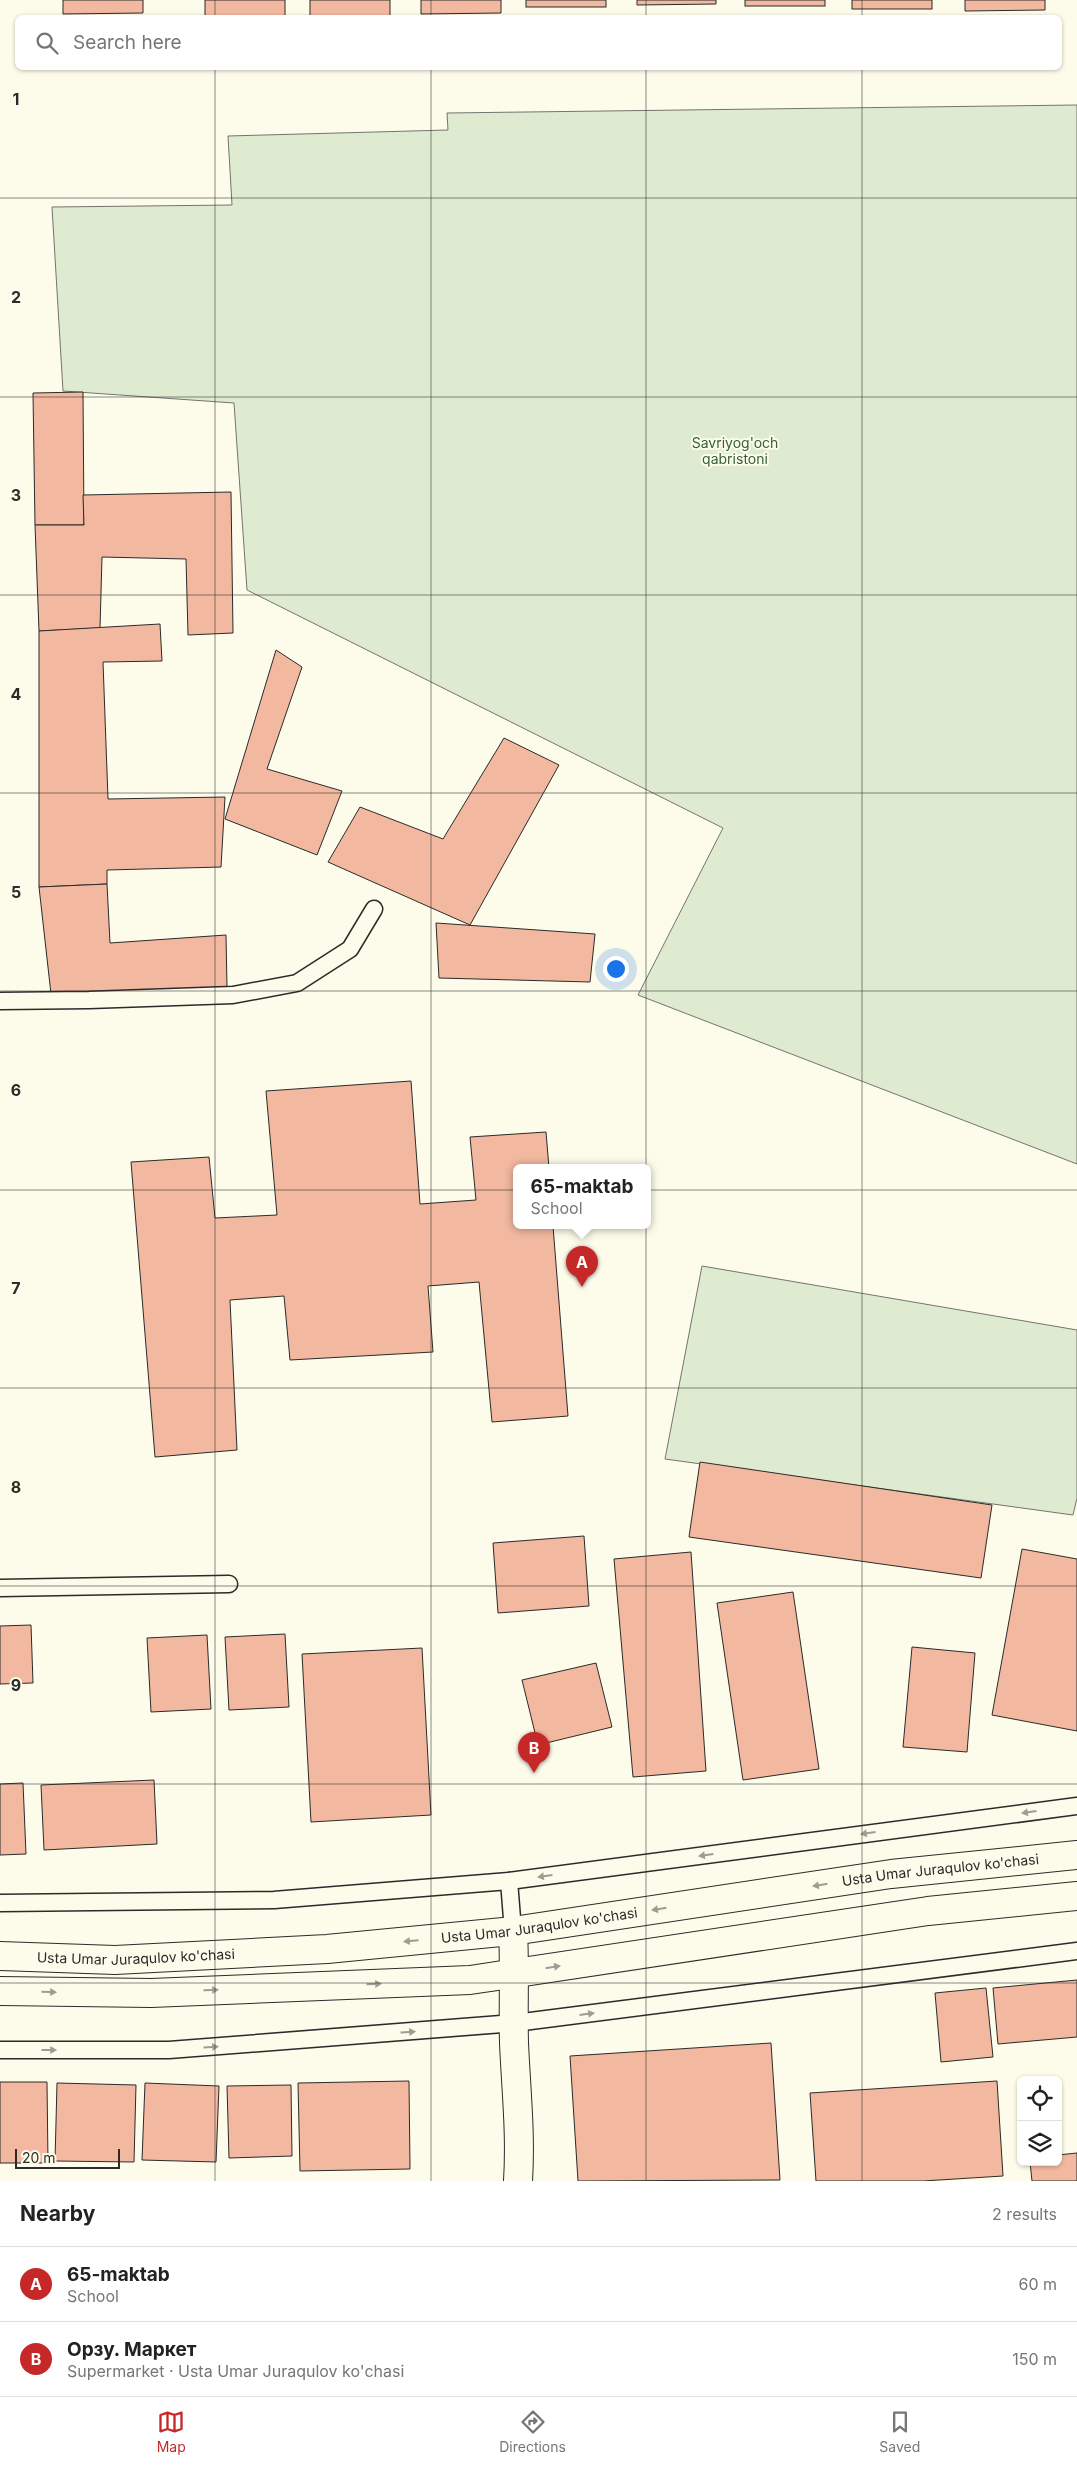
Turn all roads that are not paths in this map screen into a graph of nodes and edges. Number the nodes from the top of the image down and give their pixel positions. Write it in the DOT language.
graph roads {
  1 [pos="374,909"];
  2 [pos="0,1001"];
  3 [pos="229,1584"];
  4 [pos="0,1588"];
  5 [pos="1077,1806"];
  6 [pos="1077,1855"];
  7 [pos="510,1881"];
  8 [pos="1077,1896"];
  9 [pos="0,1904"];
  10 [pos="512,1931"];
  11 [pos="1077,1951"];
  12 [pos="0,1956"];
  13 [pos="515,1973"];
  14 [pos="0,1991"];
  15 [pos="515,2024"];
  16 [pos="0,2050"];
  17 [pos="518,2181"];
  1 -- 2 [label="lane"];
  3 -- 4 [label="lane"];
  5 -- 7 [label="lane, one-way"];
  6 -- 10 [label="main road, Usta Umar Juraqulov ko'chasi, one-way"];
  7 -- 9 [label="lane"];
  7 -- 10 [label="lane"];
  13 -- 8 [label="main road, one-way"];
  10 -- 12 [label="main road, Usta Umar Juraqulov ko'chasi, one-way"];
  10 -- 13 [label="main road"];
  15 -- 11 [label="lane, one-way"];
  14 -- 13 [label="main road, one-way"];
  13 -- 15 [label="main road"];
  16 -- 15 [label="lane, one-way"];
  15 -- 17 [label="main road"];
}
